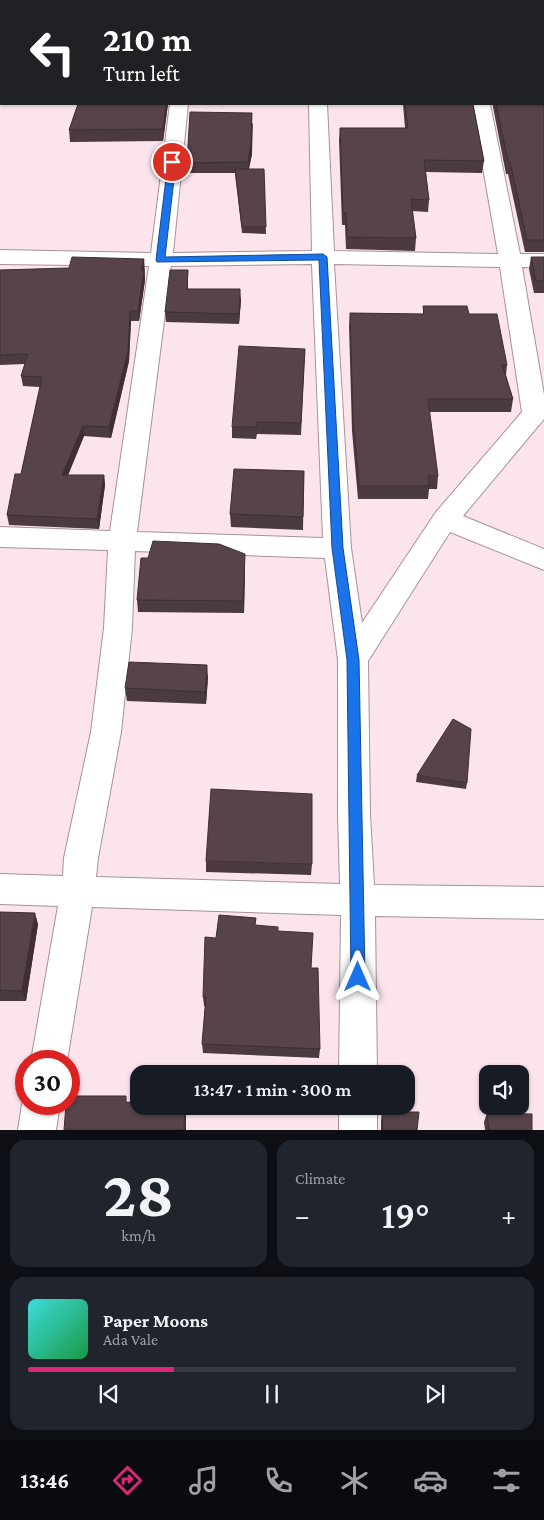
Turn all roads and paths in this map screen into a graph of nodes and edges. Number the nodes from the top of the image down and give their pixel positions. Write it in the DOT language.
graph roads {
  1 [pos="180,105"];
  2 [pos="318,105"];
  3 [pos="482,105"];
  4 [pos="0,257"];
  5 [pos="323,257"];
  6 [pos="161,260"];
  7 [pos="510,260"];
  8 [pos="544,261"];
  9 [pos="539,408"];
  10 [pos="445,519"];
  11 [pos="0,537"];
  12 [pos="122,541"];
  13 [pos="337,548"];
  14 [pos="544,560"];
  15 [pos="353,660"];
  16 [pos="0,889"];
  17 [pos="78,891"];
  18 [pos="358,900"];
  19 [pos="544,903"];
  20 [pos="51,1050"];
  21 [pos="358,1065"];
  22 [pos="39,1115"];
  23 [pos="358,1115"];
  24 [pos="37,1130"];
  25 [pos="358,1130"];
  1 -- 6 [label="street"];
  2 -- 5 [label="street"];
  3 -- 7 [label="street"];
  4 -- 6 [label="street"];
  5 -- 6 [label="street"];
  5 -- 7 [label="street"];
  5 -- 13 [label="street"];
  6 -- 12 [label="street"];
  7 -- 8 [label="street"];
  7 -- 9 [label="street"];
  9 -- 10 [label="street"];
  10 -- 14 [label="street"];
  10 -- 15 [label="street"];
  11 -- 12 [label="street"];
  12 -- 13 [label="street"];
  12 -- 17 [label="street"];
  13 -- 15 [label="street"];
  15 -- 18 [label="street"];
  16 -- 17 [label="street"];
  17 -- 18 [label="street"];
  17 -- 20 [label="street"];
  18 -- 19 [label="street"];
  18 -- 21 [label="street"];
  22 -- 24 [label="street"];
  23 -- 25 [label="street"];
}
